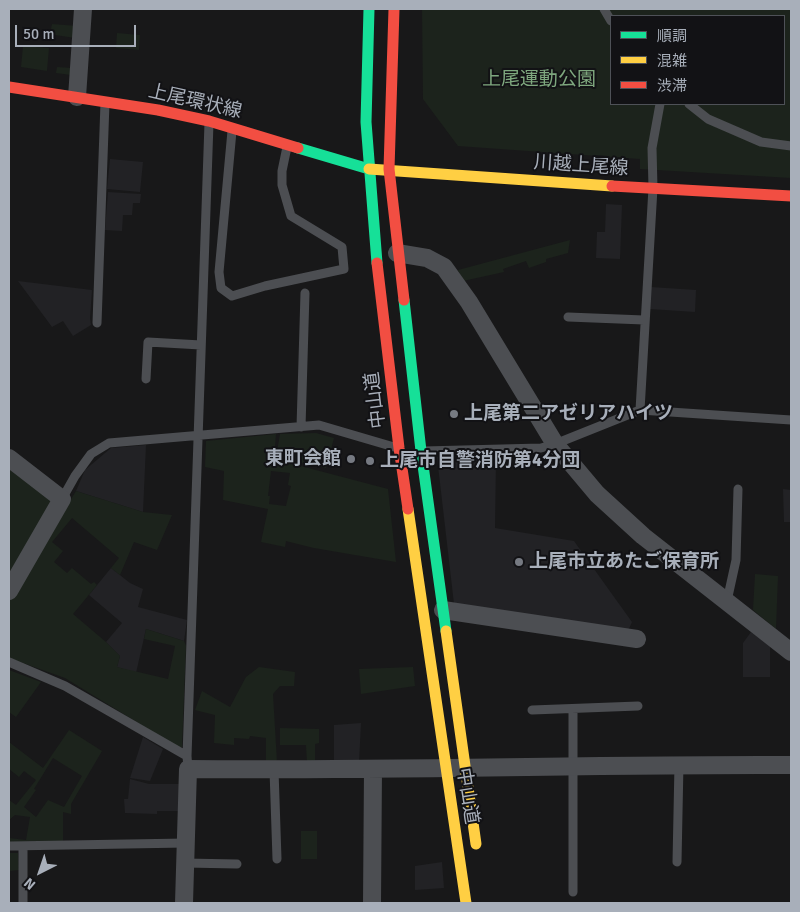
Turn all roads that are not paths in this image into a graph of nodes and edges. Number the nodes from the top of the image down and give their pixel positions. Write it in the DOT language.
graph roads {
  1 [pos="83,9"];
  2 [pos="369,9"];
  3 [pos="394,9"];
  4 [pos="9,86"];
  5 [pos="76,96"];
  6 [pos="105,101"];
  7 [pos="660,105"];
  8 [pos="690,105"];
  9 [pos="209,121"];
  10 [pos="232,128"];
  11 [pos="288,144"];
  12 [pos="791,146"];
  13 [pos="369,169"];
  14 [pos="389,169"];
  15 [pos="653,188"];
  16 [pos="791,196"];
  17 [pos="397,253"];
  18 [pos="305,292"];
  19 [pos="568,317"];
  20 [pos="644,320"];
  21 [pos="97,323"];
  22 [pos="201,345"];
  23 [pos="146,380"];
  24 [pos="640,410"];
  25 [pos="791,420"];
  26 [pos="301,427"];
  27 [pos="199,436"];
  28 [pos="554,444"];
  29 [pos="400,448"];
  30 [pos="421,451"];
  31 [pos="9,458"];
  32 [pos="738,489"];
  33 [pos="62,499"];
  34 [pos="9,591"];
  35 [pos="727,601"];
  36 [pos="443,610"];
  37 [pos="638,639"];
  38 [pos="791,652"];
  39 [pos="9,662"];
  40 [pos="638,706"];
  41 [pos="573,709"];
  42 [pos="532,710"];
  43 [pos="187,762"];
  44 [pos="679,764"];
  45 [pos="791,764"];
  46 [pos="572,766"];
  47 [pos="445,768"];
  48 [pos="465,768"];
  49 [pos="373,769"];
  50 [pos="274,770"];
  51 [pos="186,843"];
  52 [pos="9,846"];
  53 [pos="23,846"];
  54 [pos="477,855"];
  55 [pos="277,859"];
  56 [pos="677,862"];
  57 [pos="185,863"];
  58 [pos="236,864"];
  59 [pos="573,892"];
  60 [pos="23,903"];
  61 [pos="184,903"];
  62 [pos="372,903"];
  63 [pos="466,903"];
  1 -- 5 [label="street"];
  2 -- 13 [label="main road, 中山道"];
  3 -- 14 [label="main road, 中山道"];
  4 -- 5 [label="main road, 上尾環状線"];
  5 -- 6 [label="main road, 上尾環状線"];
  6 -- 9 [label="main road, 上尾環状線"];
  6 -- 21 [label="lane"];
  7 -- 15 [label="lane"];
  8 -- 12 [label="lane"];
  9 -- 10 [label="main road, 上尾環状線"];
  9 -- 22 [label="lane"];
  10 -- 11 [label="main road, 上尾環状線"];
  10 -- 11 [label="lane"];
  11 -- 13 [label="main road, 上尾環状線"];
  13 -- 14 [label="main road, 川越上尾線"];
  13 -- 29 [label="main road, 中山道"];
  14 -- 15 [label="main road, 川越上尾線"];
  14 -- 17 [label="main road, 中山道"];
  15 -- 16 [label="main road, 川越上尾線"];
  15 -- 20 [label="lane"];
  17 -- 28 [label="street"];
  17 -- 30 [label="main road, 中山道"];
  18 -- 26 [label="lane"];
  19 -- 20 [label="lane"];
  20 -- 24 [label="lane"];
  22 -- 23 [label="lane"];
  22 -- 27 [label="lane"];
  24 -- 25 [label="lane"];
  24 -- 28 [label="lane"];
  26 -- 27 [label="lane"];
  26 -- 29 [label="lane"];
  27 -- 33 [label="lane"];
  27 -- 43 [label="lane"];
  28 -- 30 [label="lane"];
  28 -- 35 [label="street"];
  29 -- 47 [label="main road, 中山道"];
  30 -- 36 [label="main road, 中山道"];
  31 -- 33 [label="street"];
  32 -- 35 [label="lane"];
  33 -- 34 [label="street"];
  35 -- 38 [label="street"];
  36 -- 37 [label="street"];
  36 -- 48 [label="main road, 中山道"];
  39 -- 43 [label="lane"];
  40 -- 41 [label="lane"];
  41 -- 42 [label="lane"];
  41 -- 46 [label="lane"];
  43 -- 50 [label="street"];
  43 -- 51 [label="street"];
  44 -- 45 [label="street"];
  44 -- 46 [label="street"];
  44 -- 56 [label="lane"];
  46 -- 48 [label="street"];
  46 -- 59 [label="lane"];
  47 -- 48 [label="street"];
  47 -- 49 [label="street"];
  47 -- 63 [label="main road, 中山道"];
  48 -- 54 [label="main road, 中山道"];
  49 -- 50 [label="street"];
  49 -- 62 [label="street"];
  50 -- 55 [label="lane"];
  51 -- 53 [label="lane"];
  51 -- 57 [label="street"];
  52 -- 53 [label="lane"];
  53 -- 60 [label="lane"];
  57 -- 58 [label="lane"];
  57 -- 61 [label="street"];
}
